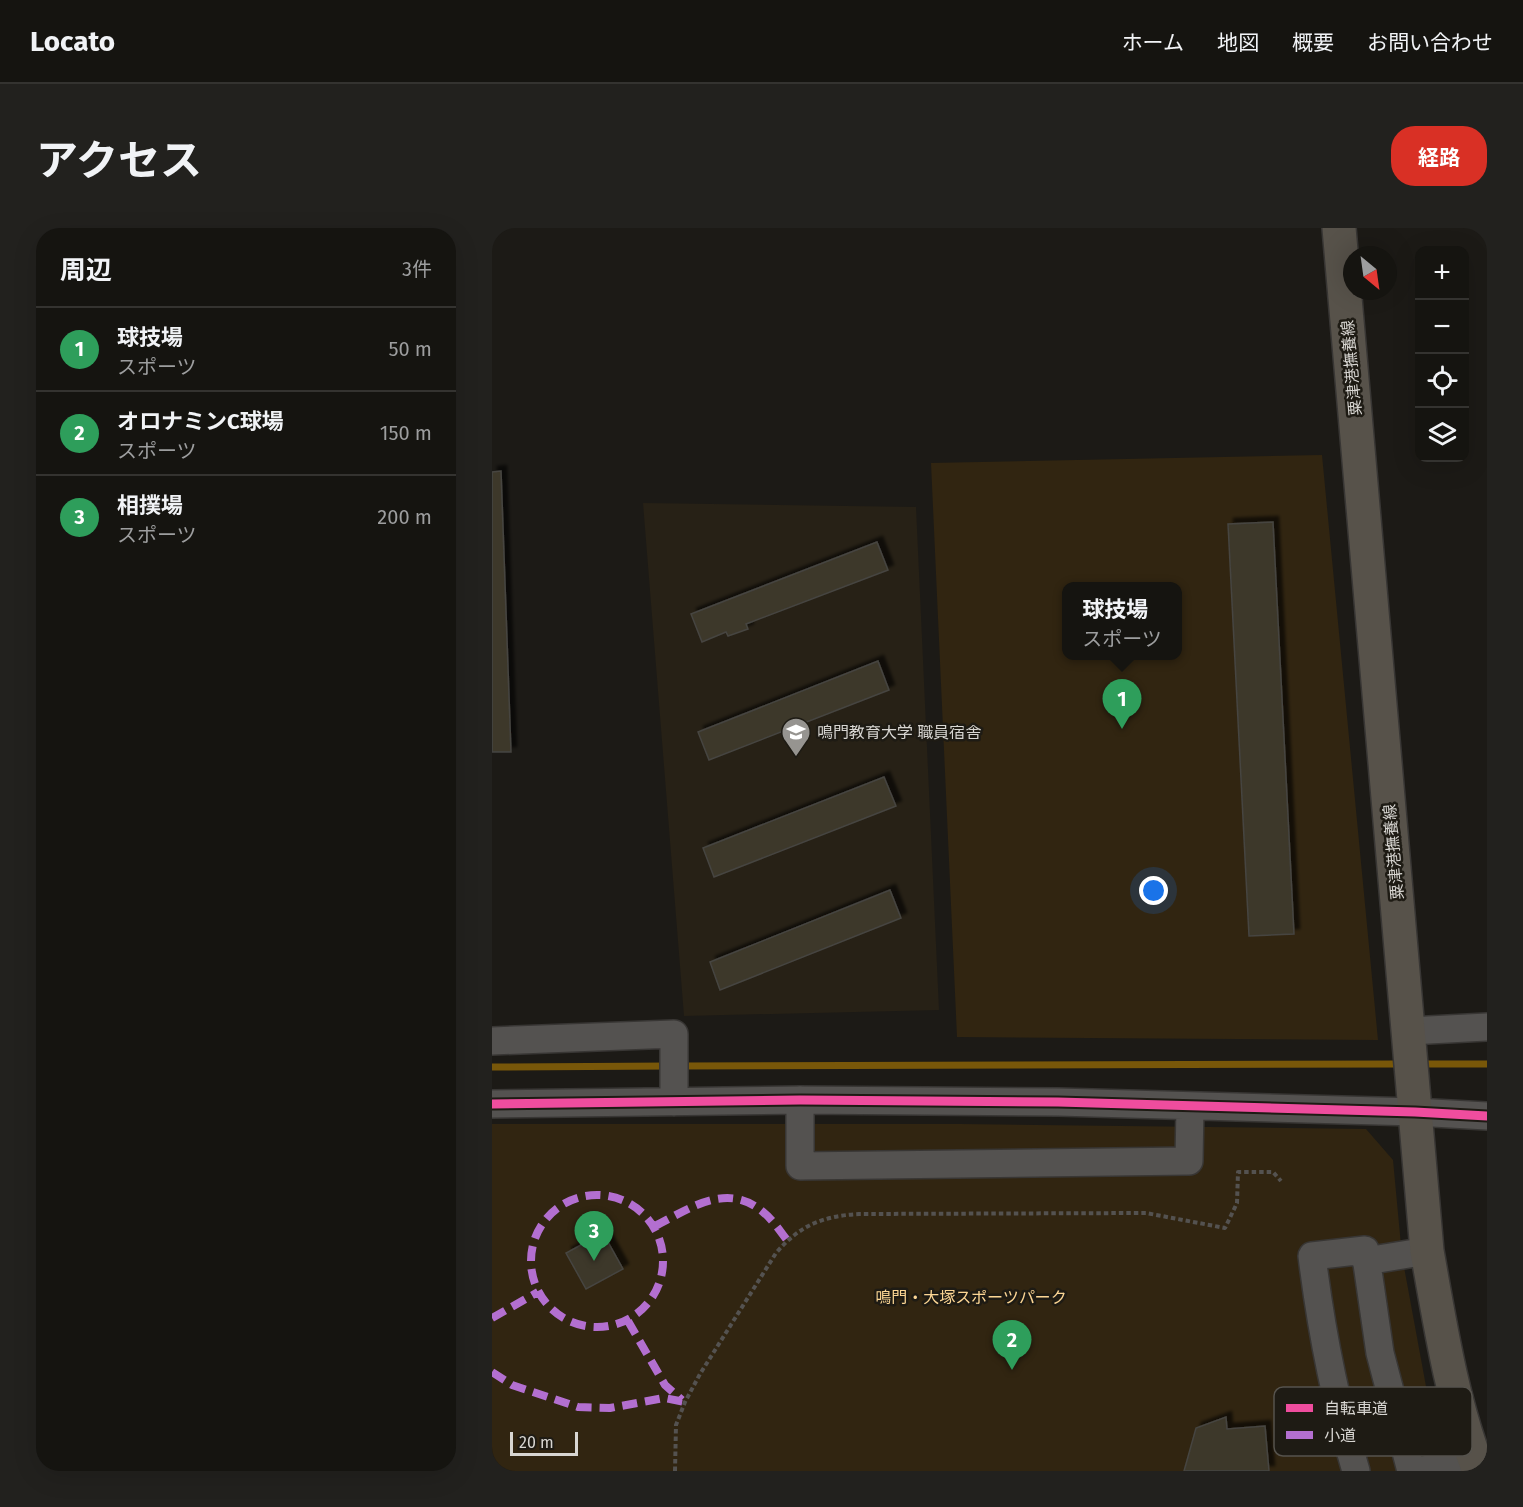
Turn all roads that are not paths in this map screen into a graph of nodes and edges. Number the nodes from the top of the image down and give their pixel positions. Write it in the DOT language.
graph roads {
  1 [pos="1339,228"];
  2 [pos="1487,1028"];
  3 [pos="1409,1036"];
  4 [pos="492,1041"];
  5 [pos="674,1091"];
  6 [pos="1414,1098"];
  7 [pos="800,1100"];
  8 [pos="492,1104"];
  9 [pos="1190,1106"];
  10 [pos="1487,1116"];
  11 [pos="1427,1251"];
  12 [pos="1366,1261"];
  13 [pos="1335,1387"];
  14 [pos="1389,1387"];
  15 [pos="1455,1387"];
  16 [pos="1472,1448"];
  17 [pos="1352,1456"];
  18 [pos="1407,1456"];
  19 [pos="1476,1462"];
  20 [pos="1356,1471"];
  21 [pos="1411,1471"];
  22 [pos="1423,1471"];
  1 -- 3 [label="main road, 粟津港撫養線"];
  2 -- 3 [label="street"];
  3 -- 6 [label="main road, 粟津港撫養線"];
  4 -- 5 [label="street"];
  5 -- 7 [label="street"];
  5 -- 8 [label="street"];
  6 -- 9 [label="street"];
  6 -- 10 [label="street"];
  6 -- 11 [label="main road, 粟津港撫養線"];
  7 -- 9 [label="street"];
  7 -- 9 [label="street"];
  11 -- 12 [label="street"];
  11 -- 15 [label="main road, 粟津港撫養線"];
  12 -- 13 [label="street"];
  12 -- 14 [label="street"];
  16 -- 19 [label="main road, 粟津港撫養線"];
  17 -- 20 [label="street"];
  18 -- 21 [label="street"];
  19 -- 22 [label="street"];
}
